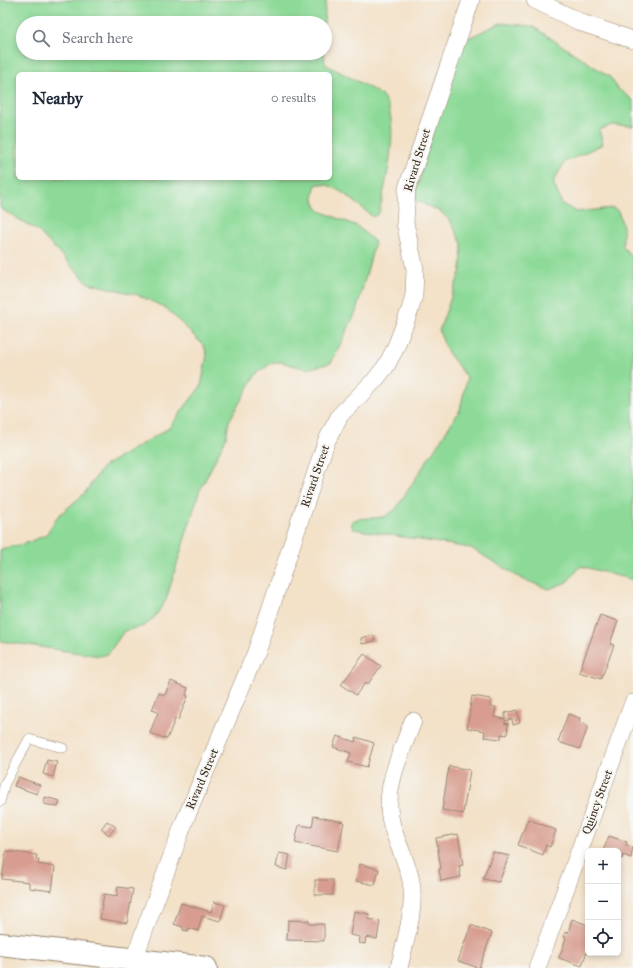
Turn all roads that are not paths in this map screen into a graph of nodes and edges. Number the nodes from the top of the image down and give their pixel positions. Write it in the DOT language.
graph roads {
  1 [pos="471,0"];
  2 [pos="535,0"];
  3 [pos="633,40"];
  4 [pos="633,703"];
  5 [pos="413,721"];
  6 [pos="63,748"];
  7 [pos="0,802"];
  8 [pos="0,944"];
  9 [pos="134,959"];
  10 [pos="206,968"];
  11 [pos="399,968"];
  12 [pos="538,968"];
  1 -- 9 [label="street, Rivard Street"];
  2 -- 3 [label="street"];
  4 -- 12 [label="street, Quincy Street"];
  5 -- 11 [label="street"];
  6 -- 7 [label="lane"];
  8 -- 9 [label="main road"];
  9 -- 10 [label="main road"];
}
